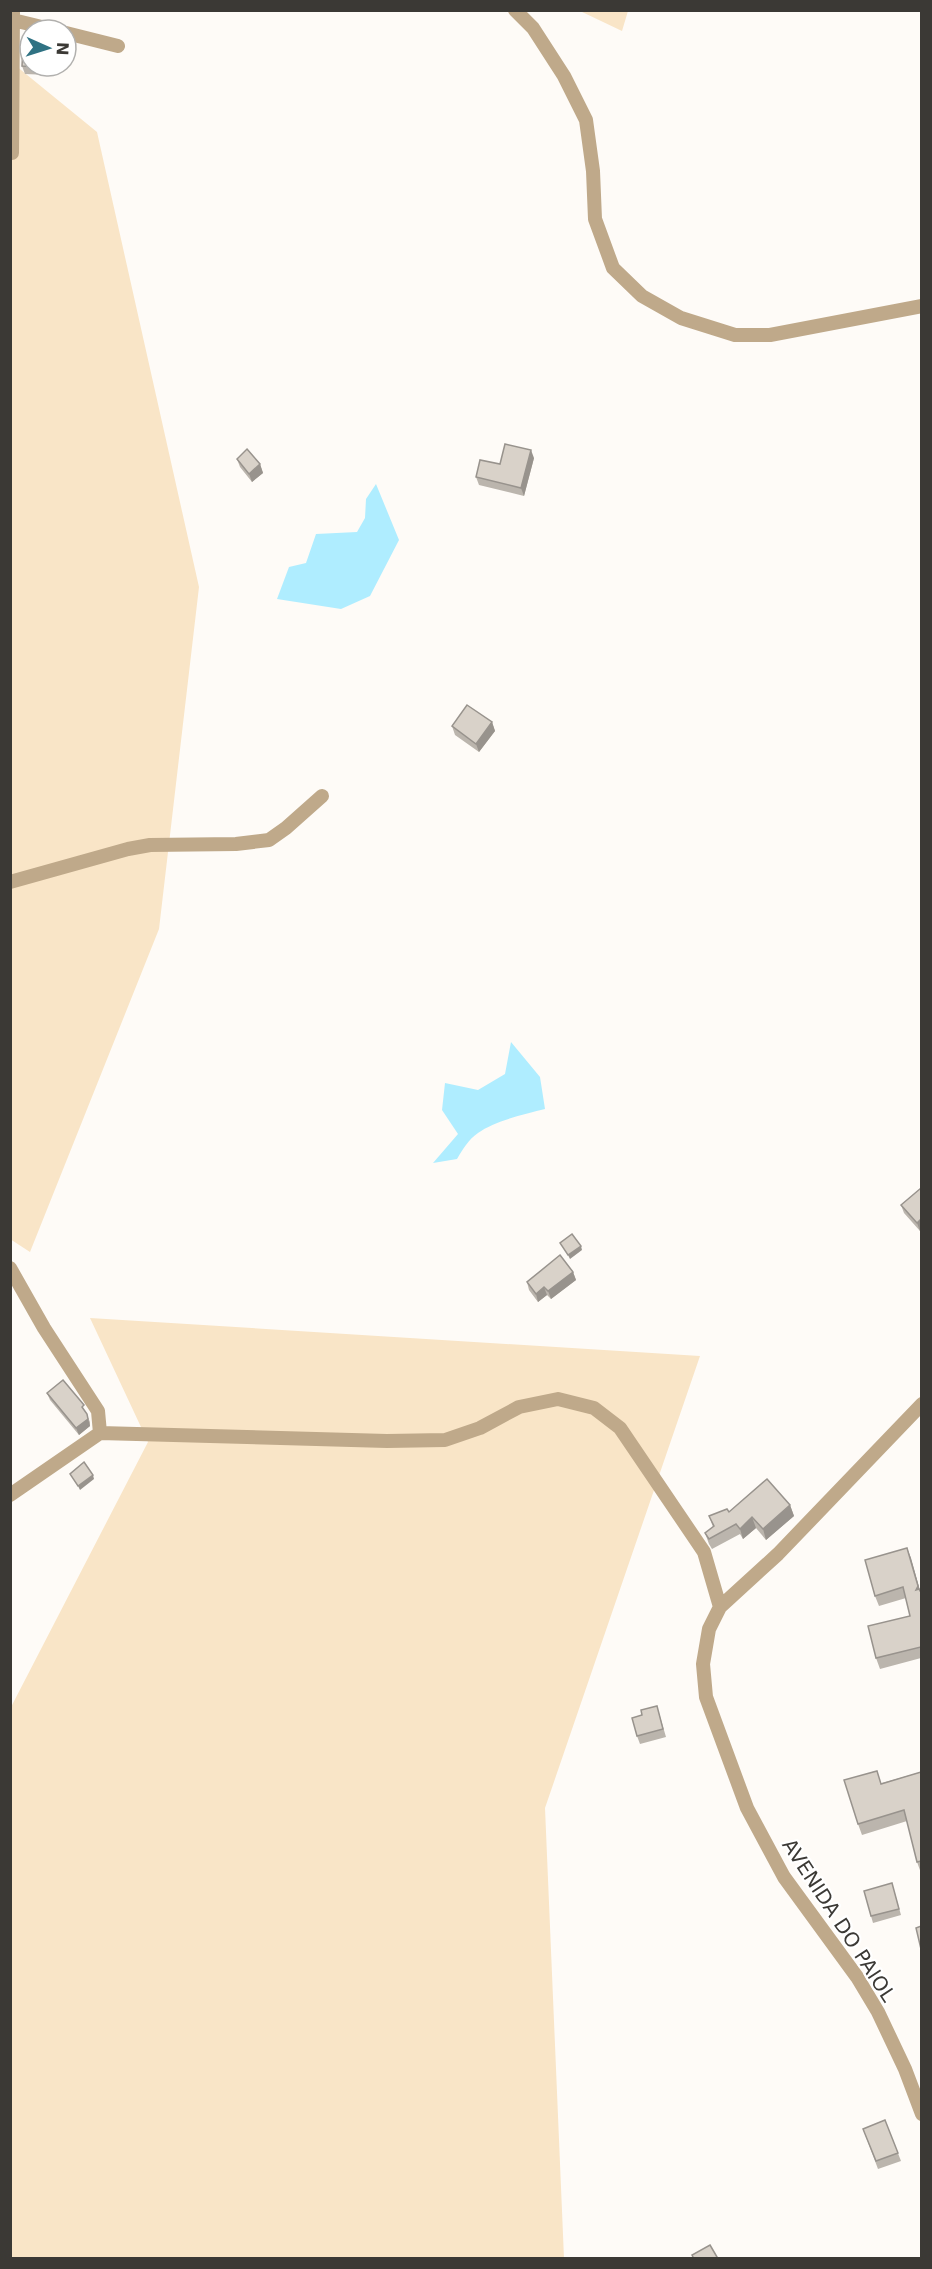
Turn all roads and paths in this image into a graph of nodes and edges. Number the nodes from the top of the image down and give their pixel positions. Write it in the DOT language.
graph roads {
  1 [pos="514,10"];
  2 [pos="13,15"];
  3 [pos="78,36"];
  4 [pos="118,46"];
  5 [pos="12,153"];
  6 [pos="921,306"];
  7 [pos="322,796"];
  8 [pos="10,882"];
  9 [pos="10,1268"];
  10 [pos="921,1404"];
  11 [pos="100,1433"];
  12 [pos="10,1495"];
  13 [pos="720,1607"];
  14 [pos="921,2114"];
  1 -- 6 [label="street"];
  2 -- 5 [label="street"];
  3 -- 4 [label="street"];
  7 -- 8 [label="street"];
  9 -- 11 [label="street"];
  10 -- 13 [label="street, AVENIDA DO PAIOL"];
  11 -- 12 [label="street"];
  11 -- 13 [label="street"];
  13 -- 14 [label="street, AVENIDA DO PAIOL"];
}
